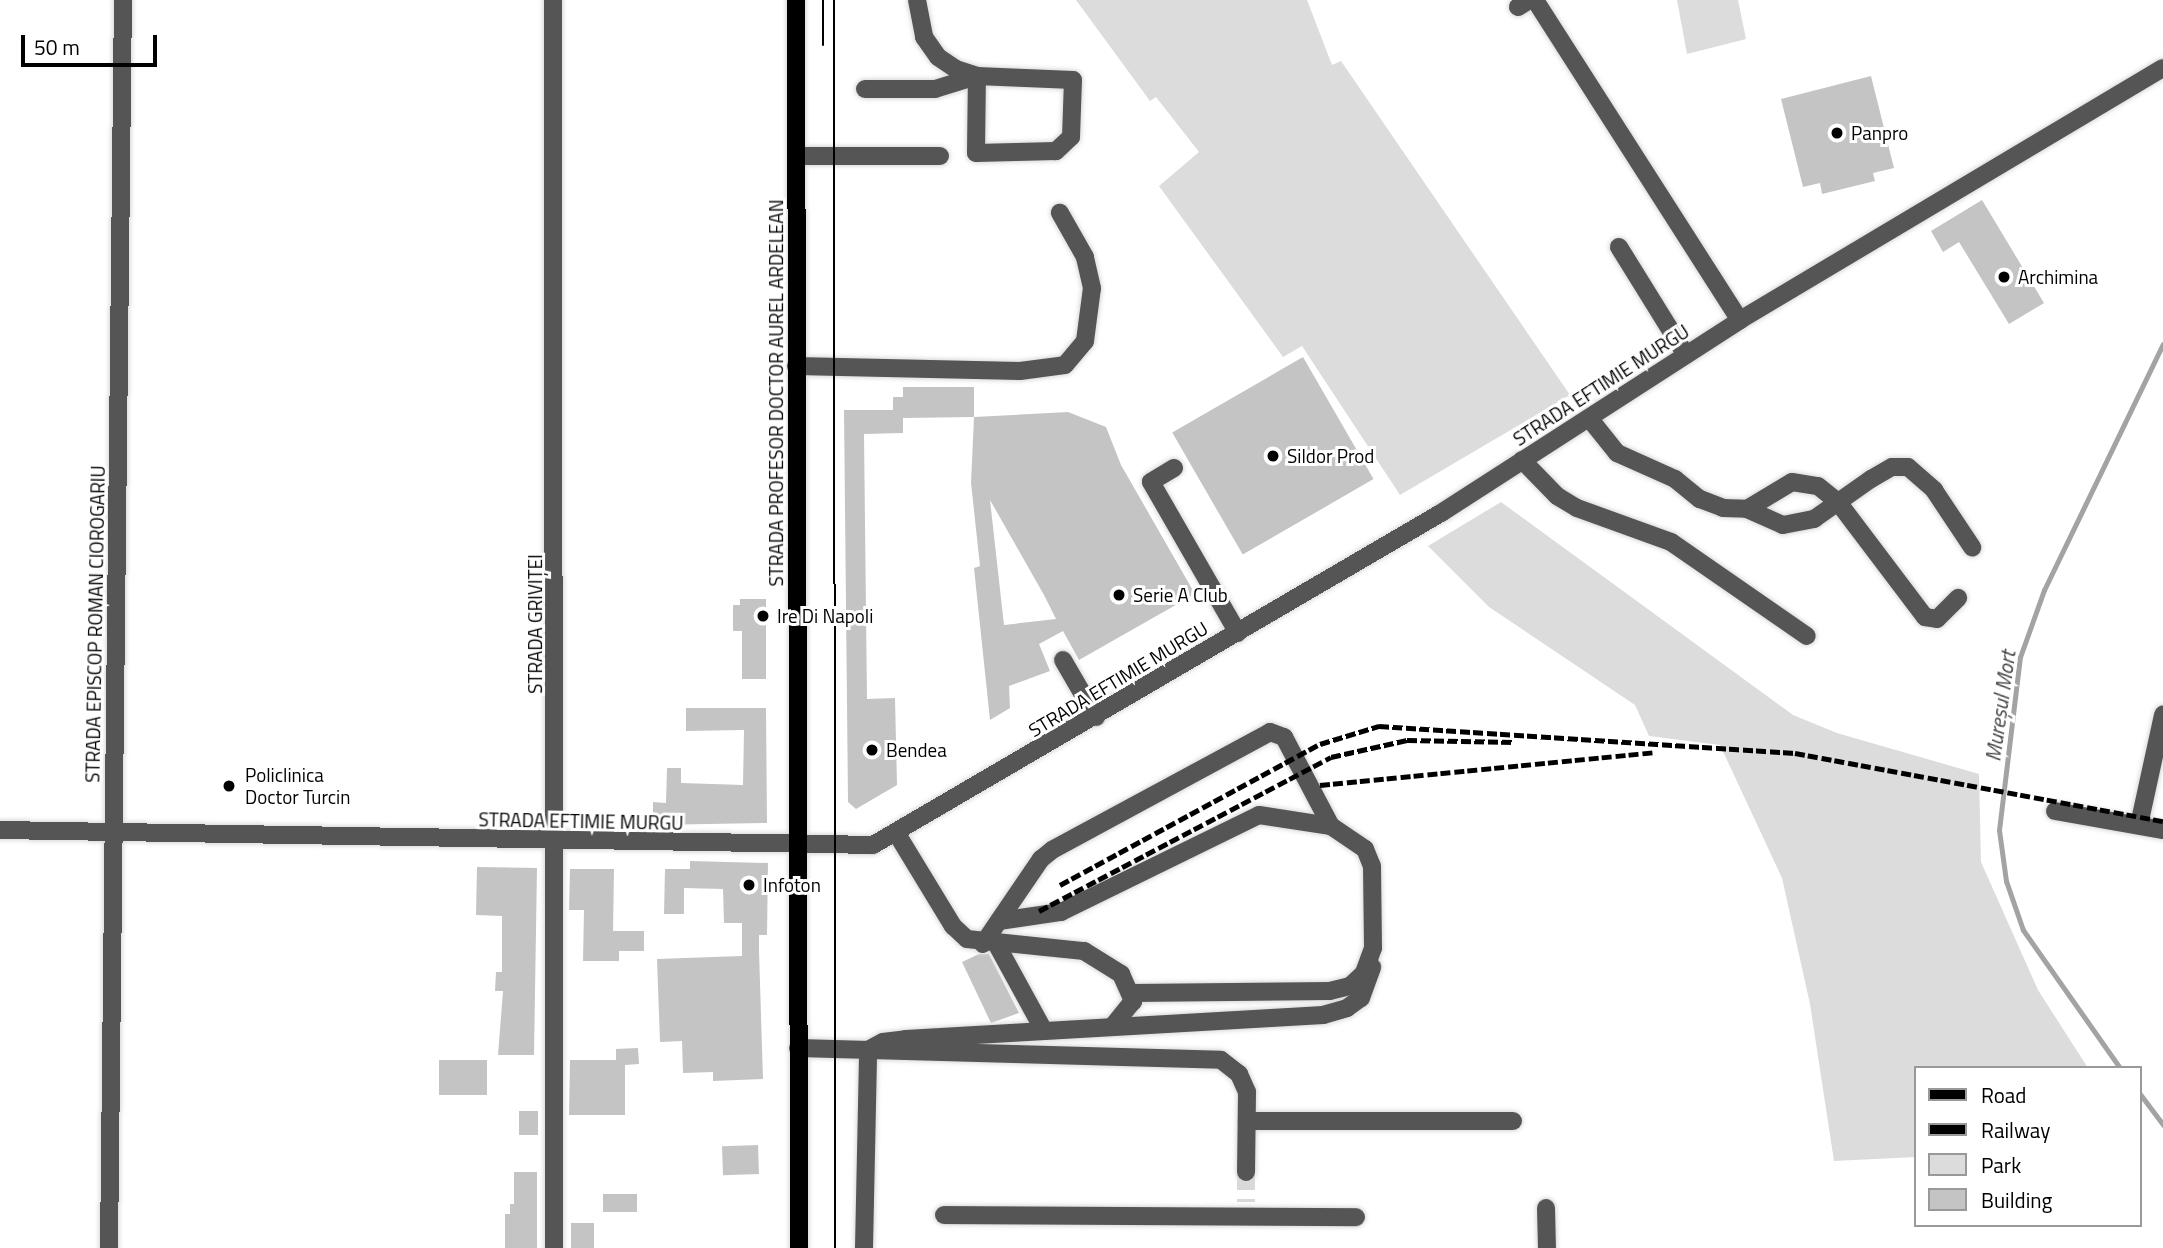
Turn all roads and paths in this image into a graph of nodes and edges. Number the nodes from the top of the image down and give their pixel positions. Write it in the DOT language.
graph roads {
  1 [pos="123,0"];
  2 [pos="553,0"];
  3 [pos="796,0"];
  4 [pos="917,0"];
  5 [pos="1535,0"];
  6 [pos="2163,68"];
  7 [pos="977,76"];
  8 [pos="865,89"];
  9 [pos="797,156"];
  10 [pos="940,156"];
  11 [pos="1060,213"];
  12 [pos="1619,247"];
  13 [pos="1741,320"];
  14 [pos="1686,355"];
  15 [pos="796,366"];
  16 [pos="1589,418"];
  17 [pos="1522,460"];
  18 [pos="1174,468"];
  19 [pos="1838,502"];
  20 [pos="1747,509"];
  21 [pos="1972,547"];
  22 [pos="1958,597"];
  23 [pos="1238,633"];
  24 [pos="1807,636"];
  25 [pos="1063,660"];
  26 [pos="2163,715"];
  27 [pos="1096,717"];
  28 [pos="2055,811"];
  29 [pos="2138,825"];
  30 [pos="1331,827"];
  31 [pos="0,830"];
  32 [pos="2163,830"];
  33 [pos="114,832"];
  34 [pos="897,835"];
  35 [pos="557,841"];
  36 [pos="796,847"];
  37 [pos="999,921"];
  38 [pos="990,945"];
  39 [pos="1373,948"];
  40 [pos="1132,993"];
  41 [pos="1112,1027"];
  42 [pos="1044,1031"];
  43 [pos="798,1048"];
  44 [pos="868,1051"];
  45 [pos="1247,1121"];
  46 [pos="1513,1121"];
  47 [pos="1246,1172"];
  48 [pos="1546,1208"];
  49 [pos="944,1216"];
  50 [pos="1356,1217"];
  51 [pos="109,1248"];
  52 [pos="554,1248"];
  53 [pos="799,1248"];
  54 [pos="864,1248"];
  55 [pos="1547,1248"];
  1 -- 33 [label="street, STRADA EPISCOP ROMAN CIOROGARIU"];
  2 -- 35 [label="street, STRADA GRIVIȚEI"];
  3 -- 9 [label="main road, STRADA PROFESOR DOCTOR AUREL ARDELEAN"];
  4 -- 7 [label="street"];
  5 -- 13 [label="street"];
  6 -- 13 [label="street, STRADA EFTIMIE MURGU"];
  7 -- 7 [label="street"];
  7 -- 8 [label="street"];
  9 -- 10 [label="street"];
  9 -- 15 [label="main road, STRADA PROFESOR DOCTOR AUREL ARDELEAN"];
  11 -- 15 [label="street"];
  12 -- 14 [label="street"];
  13 -- 14 [label="street, STRADA EFTIMIE MURGU"];
  14 -- 16 [label="street, STRADA EFTIMIE MURGU"];
  15 -- 36 [label="main road, STRADA PROFESOR DOCTOR AUREL ARDELEAN"];
  16 -- 17 [label="street, STRADA EFTIMIE MURGU"];
  16 -- 20 [label="street"];
  17 -- 23 [label="street, STRADA EFTIMIE MURGU"];
  17 -- 24 [label="street"];
  18 -- 23 [label="street"];
  19 -- 20 [label="street"];
  19 -- 20 [label="street"];
  19 -- 21 [label="street"];
  19 -- 22 [label="street"];
  23 -- 27 [label="street, STRADA EFTIMIE MURGU"];
  25 -- 27 [label="street"];
  26 -- 29 [label="street"];
  27 -- 34 [label="street, STRADA EFTIMIE MURGU"];
  28 -- 29 [label="street"];
  29 -- 32 [label="street"];
  30 -- 37 [label="street"];
  30 -- 37 [label="street"];
  30 -- 39 [label="street"];
  31 -- 33 [label="street, STRADA EFTIMIE MURGU"];
  33 -- 35 [label="street, STRADA EFTIMIE MURGU"];
  33 -- 51 [label="street, STRADA EPISCOP ROMAN CIOROGARIU"];
  34 -- 36 [label="street, STRADA EFTIMIE MURGU"];
  34 -- 38 [label="street"];
  35 -- 36 [label="street, STRADA EFTIMIE MURGU"];
  35 -- 52 [label="street, STRADA GRIVIȚEI"];
  36 -- 43 [label="main road, STRADA PROFESOR DOCTOR AUREL ARDELEAN"];
  37 -- 38 [label="street"];
  38 -- 40 [label="street"];
  38 -- 42 [label="street"];
  39 -- 40 [label="street"];
  39 -- 41 [label="street"];
  40 -- 41 [label="street"];
  41 -- 42 [label="street"];
  42 -- 44 [label="street"];
  43 -- 44 [label="street"];
  43 -- 53 [label="main road, STRADA PROFESOR DOCTOR AUREL ARDELEAN"];
  44 -- 45 [label="street"];
  44 -- 54 [label="street"];
  45 -- 46 [label="street"];
  45 -- 47 [label="street"];
  48 -- 55 [label="street"];
  49 -- 50 [label="street"];
}
